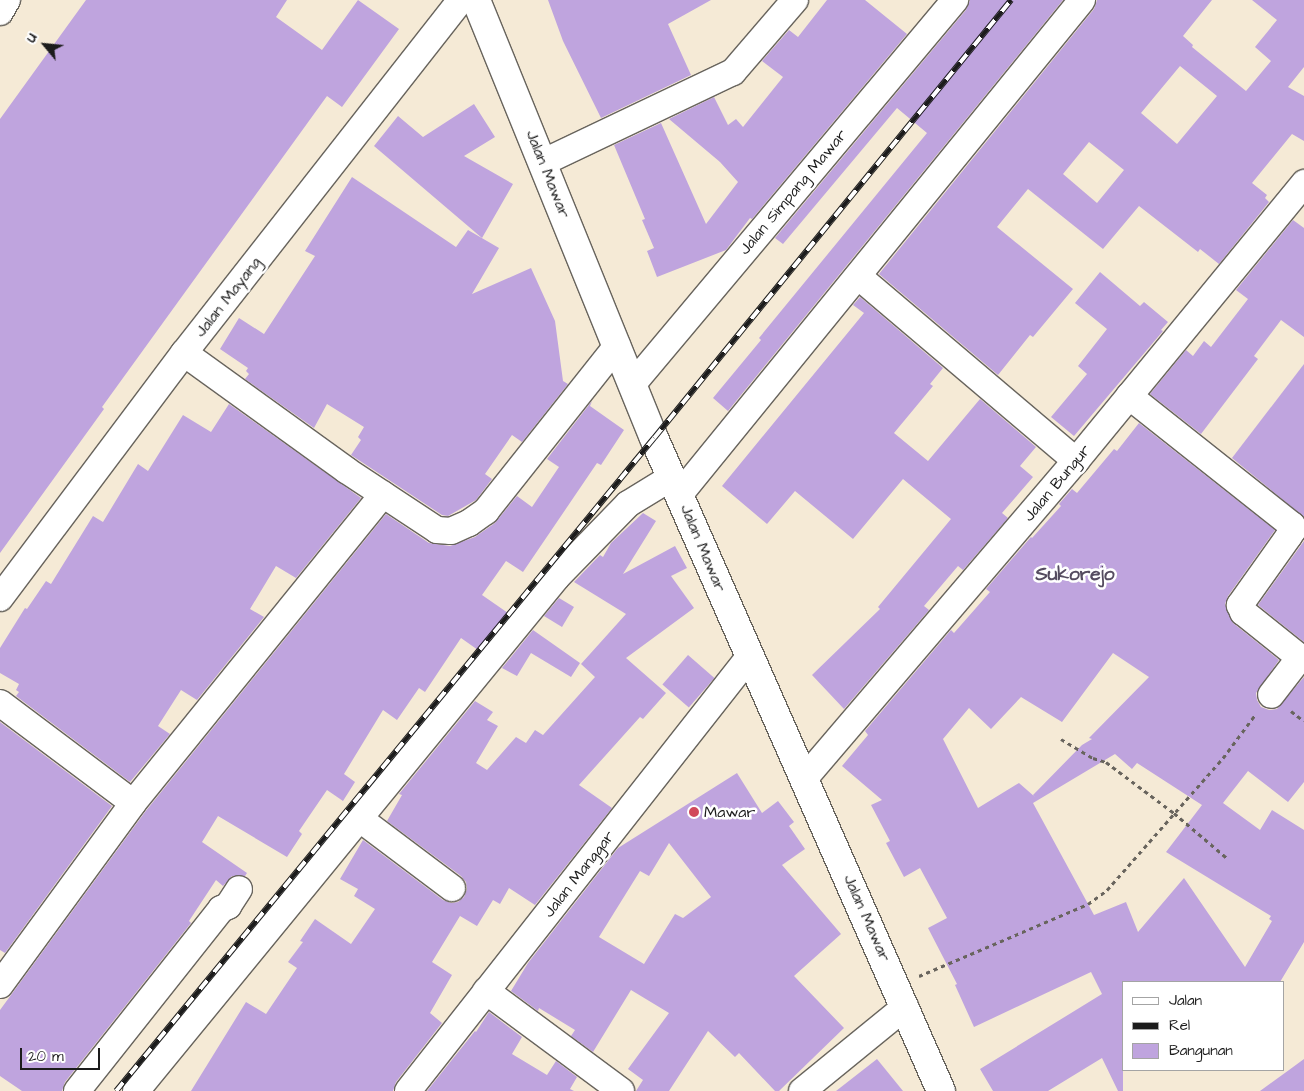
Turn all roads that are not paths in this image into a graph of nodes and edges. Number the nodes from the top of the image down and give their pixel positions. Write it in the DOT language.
graph roads {
  1 [pos="7,0"];
  2 [pos="461,0"];
  3 [pos="476,0"];
  4 [pos="795,0"];
  5 [pos="955,0"];
  6 [pos="1082,0"];
  7 [pos="0,12"];
  8 [pos="544,162"];
  9 [pos="1304,182"];
  10 [pos="858,276"];
  11 [pos="617,346"];
  12 [pos="184,353"];
  13 [pos="632,384"];
  14 [pos="1129,396"];
  15 [pos="1076,460"];
  16 [pos="676,486"];
  17 [pos="383,494"];
  18 [pos="0,598"];
  19 [pos="750,656"];
  20 [pos="1271,695"];
  21 [pos="0,703"];
  22 [pos="804,779"];
  23 [pos="133,803"];
  24 [pos="360,819"];
  25 [pos="452,888"];
  26 [pos="239,889"];
  27 [pos="0,986"];
  28 [pos="486,991"];
  29 [pos="901,996"];
  30 [pos="77,1091"];
  31 [pos="136,1091"];
  32 [pos="408,1091"];
  33 [pos="621,1091"];
  34 [pos="802,1091"];
  35 [pos="942,1091"];
  1 -- 7 [label="street"];
  2 -- 12 [label="street, Jalan Mayang"];
  3 -- 8 [label="main road, Jalan Mawar"];
  4 -- 8 [label="street"];
  5 -- 13 [label="street, Jalan Simpang Mawar"];
  6 -- 10 [label="street"];
  8 -- 11 [label="main road, Jalan Mawar"];
  9 -- 14 [label="street, Jalan Bungur"];
  10 -- 15 [label="street"];
  10 -- 16 [label="street"];
  11 -- 13 [label="main road, Jalan Mawar"];
  11 -- 17 [label="street"];
  12 -- 17 [label="street"];
  12 -- 18 [label="street, Jalan Mayang"];
  13 -- 16 [label="main road, Jalan Mawar"];
  14 -- 15 [label="street, Jalan Bungur"];
  14 -- 20 [label="street"];
  15 -- 22 [label="street, Jalan Bungur"];
  16 -- 19 [label="main road, Jalan Mawar"];
  16 -- 24 [label="street"];
  17 -- 23 [label="street"];
  19 -- 22 [label="main road, Jalan Mawar"];
  19 -- 28 [label="street, Jalan Manggar"];
  21 -- 23 [label="street"];
  22 -- 29 [label="main road, Jalan Mawar"];
  23 -- 27 [label="street"];
  24 -- 25 [label="street"];
  24 -- 31 [label="street"];
  26 -- 30 [label="street"];
  28 -- 32 [label="street, Jalan Manggar"];
  28 -- 33 [label="street"];
  29 -- 34 [label="street"];
  29 -- 35 [label="main road, Jalan Mawar"];
}
